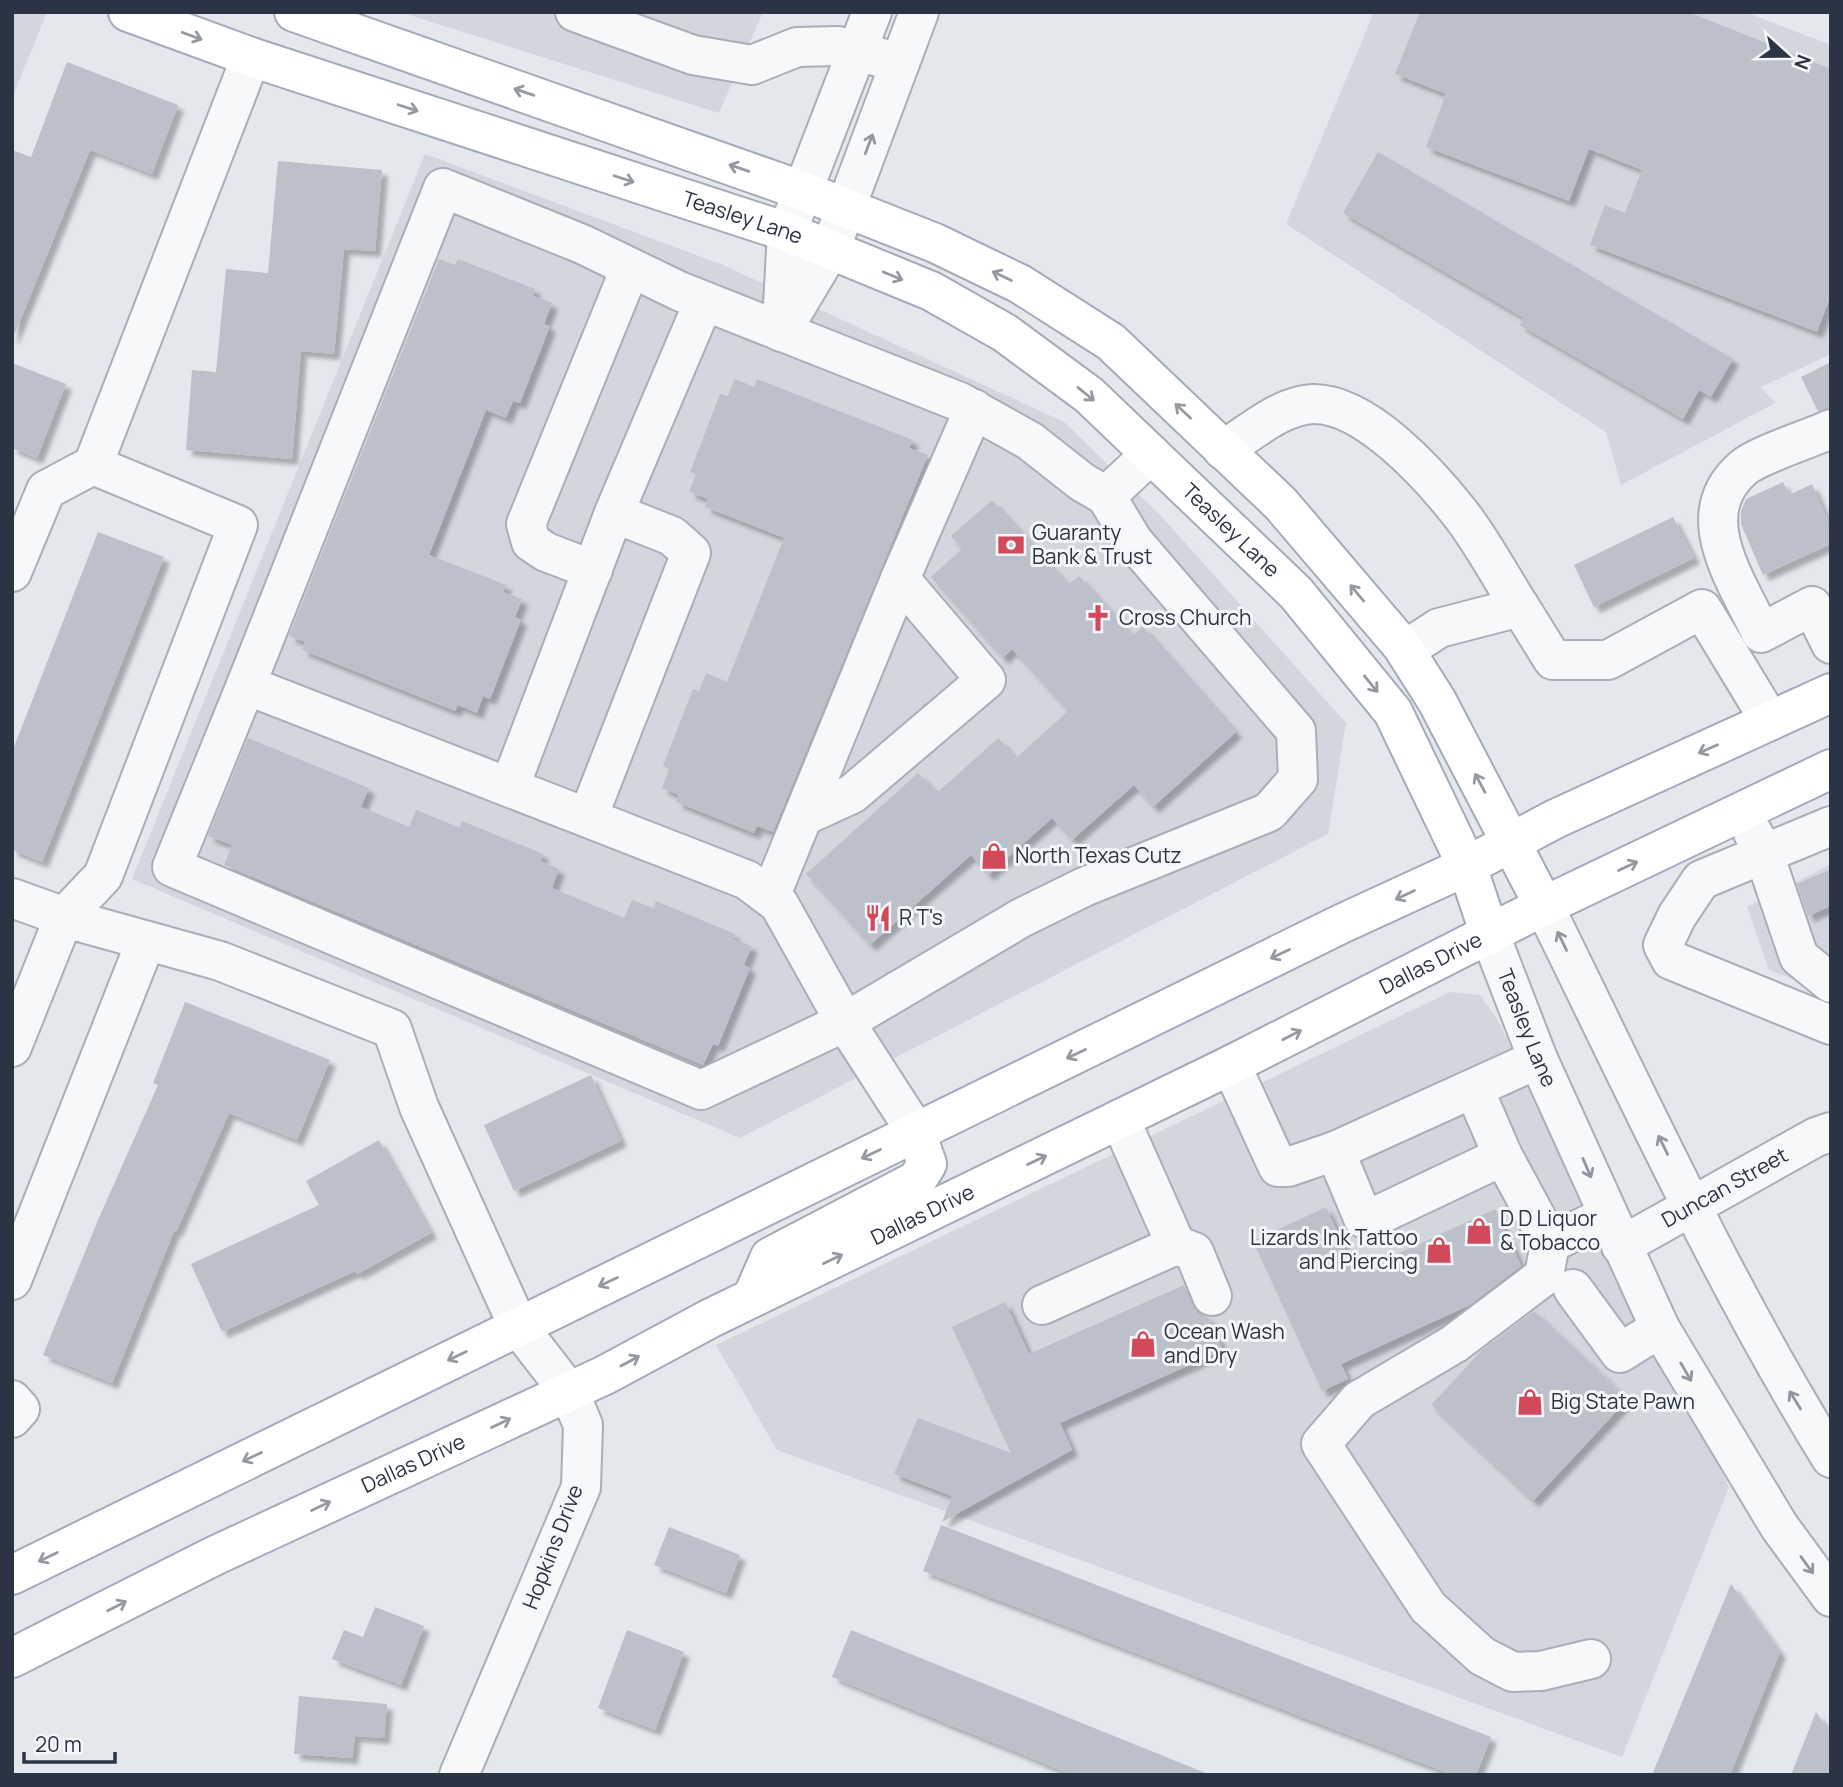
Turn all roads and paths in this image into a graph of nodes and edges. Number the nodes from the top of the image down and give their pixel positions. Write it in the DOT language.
graph roads {
  1 [pos="128,12"];
  2 [pos="293,12"];
  3 [pos="575,12"];
  4 [pos="872,12"];
  5 [pos="919,12"];
  6 [pos="368,24"];
  7 [pos="857,49"];
  8 [pos="251,57"];
  9 [pos="900,63"];
  10 [pos="803,191"];
  11 [pos="845,208"];
  12 [pos="787,232"];
  13 [pos="830,250"];
  14 [pos="630,269"];
  15 [pos="704,301"];
  16 [pos="781,332"];
  17 [pos="974,409"];
  18 [pos="1831,429"];
  19 [pos="1223,450"];
  20 [pos="1151,454"];
  21 [pos="93,465"];
  22 [pos="1106,496"];
  23 [pos="614,513"];
  24 [pos="593,570"];
  25 [pos="12,572"];
  26 [pos="900,579"];
  27 [pos="1520,607"];
  28 [pos="1761,633"];
  29 [pos="1831,644"];
  30 [pos="1405,650"];
  31 [pos="1726,650"];
  32 [pos="246,685"];
  33 [pos="1831,692"];
  34 [pos="1770,721"];
  35 [pos="1831,769"];
  36 [pos="510,786"];
  37 [pos="1743,812"];
  38 [pos="804,816"];
  39 [pos="588,817"];
  40 [pos="1831,826"];
  41 [pos="1512,844"];
  42 [pos="1764,854"];
  43 [pos="1467,866"];
  44 [pos="12,898"];
  45 [pos="770,898"];
  46 [pos="1545,906"];
  47 [pos="64,917"];
  48 [pos="1489,935"];
  49 [pos="146,941"];
  50 [pos="1831,982"];
  51 [pos="845,1022"];
  52 [pos="1831,1025"];
  53 [pos="12,1047"];
  54 [pos="1538,1059"];
  55 [pos="1231,1065"];
  56 [pos="1474,1089"];
  57 [pos="1120,1119"];
  58 [pos="916,1132"];
  59 [pos="1831,1132"];
  60 [pos="1335,1151"];
  61 [pos="1503,1156"];
  62 [pos="1693,1206"];
  63 [pos="1176,1245"];
  64 [pos="1622,1247"];
  65 [pos="1556,1269"];
  66 [pos="12,1280"];
  67 [pos="1212,1296"];
  68 [pos="752,1298"];
  69 [pos="1042,1305"];
  70 [pos="518,1326"];
  71 [pos="1660,1328"];
  72 [pos="569,1392"];
  73 [pos="12,1401"];
  74 [pos="12,1418"];
  75 [pos="1831,1458"];
  76 [pos="12,1575"];
  77 [pos="1831,1598"];
  78 [pos="12,1658"];
  79 [pos="1591,1659"];
  80 [pos="459,1775"];
  1 -- 8 [label="main road, Teasley Lane, one-way"];
  2 -- 6 [label="main road"];
  3 -- 7 [label="street"];
  4 -- 7 [label="street"];
  5 -- 9 [label="street"];
  10 -- 6 [label="main road, one-way"];
  7 -- 9 [label="street"];
  7 -- 10 [label="street"];
  8 -- 12 [label="main road, Teasley Lane, one-way"];
  8 -- 21 [label="street"];
  11 -- 9 [label="street, one-way"];
  10 -- 11 [label="main road"];
  10 -- 12 [label="street"];
  11 -- 13 [label="street"];
  19 -- 11 [label="main road, one-way"];
  12 -- 13 [label="main road, Teasley Lane"];
  12 -- 16 [label="street"];
  13 -- 16 [label="street"];
  13 -- 20 [label="main road, Teasley Lane, one-way"];
  14 -- 15 [label="street"];
  14 -- 24 [label="street"];
  14 -- 32 [label="street"];
  15 -- 16 [label="street"];
  15 -- 23 [label="street"];
  16 -- 17 [label="street"];
  17 -- 22 [label="street"];
  17 -- 26 [label="street"];
  18 -- 28 [label="street"];
  19 -- 27 [label="street"];
  30 -- 19 [label="main road, one-way"];
  20 -- 22 [label="street"];
  20 -- 43 [label="main road, Teasley Lane, one-way"];
  21 -- 25 [label="street"];
  21 -- 47 [label="street"];
  22 -- 51 [label="street"];
  23 -- 24 [label="street"];
  23 -- 39 [label="street"];
  24 -- 36 [label="street"];
  26 -- 38 [label="street"];
  26 -- 38 [label="street"];
  27 -- 30 [label="street"];
  27 -- 31 [label="street"];
  28 -- 29 [label="street"];
  28 -- 31 [label="street"];
  41 -- 30 [label="main road, one-way"];
  31 -- 34 [label="street"];
  32 -- 36 [label="street"];
  32 -- 51 [label="street"];
  33 -- 34 [label="main road"];
  34 -- 41 [label="main road, one-way"];
  35 -- 37 [label="main road, Dallas Drive"];
  36 -- 39 [label="street"];
  37 -- 42 [label="street"];
  46 -- 37 [label="main road, Dallas Drive, one-way"];
  38 -- 45 [label="street"];
  39 -- 45 [label="street"];
  40 -- 42 [label="street"];
  41 -- 43 [label="main road"];
  41 -- 46 [label="main road"];
  42 -- 50 [label="street"];
  42 -- 52 [label="street"];
  43 -- 48 [label="main road, Teasley Lane"];
  43 -- 58 [label="main road, one-way"];
  44 -- 47 [label="street, Hopkins Drive"];
  45 -- 51 [label="street"];
  46 -- 48 [label="main road, Dallas Drive"];
  62 -- 46 [label="street, one-way"];
  47 -- 49 [label="street, Hopkins Drive"];
  47 -- 53 [label="street"];
  48 -- 54 [label="street, Teasley Lane"];
  55 -- 48 [label="main road, Dallas Drive, one-way"];
  49 -- 66 [label="street"];
  49 -- 70 [label="street, Hopkins Drive"];
  51 -- 58 [label="street"];
  54 -- 56 [label="street"];
  54 -- 64 [label="street, Teasley Lane, one-way"];
  55 -- 57 [label="main road, Dallas Drive"];
  55 -- 60 [label="street"];
  56 -- 60 [label="street"];
  56 -- 61 [label="street"];
  57 -- 63 [label="street"];
  68 -- 57 [label="main road, Dallas Drive, one-way"];
  58 -- 68 [label="main road"];
  58 -- 70 [label="main road, one-way"];
  59 -- 62 [label="street, Duncan Street"];
  60 -- 61 [label="street"];
  61 -- 65 [label="street"];
  62 -- 64 [label="street, Duncan Street"];
  75 -- 62 [label="street, one-way"];
  63 -- 67 [label="street"];
  63 -- 69 [label="street"];
  64 -- 65 [label="street"];
  64 -- 65 [label="street, Duncan Street"];
  64 -- 71 [label="street, Teasley Lane"];
  65 -- 71 [label="street"];
  65 -- 79 [label="street, Duncan Street"];
  72 -- 68 [label="main road, Dallas Drive, one-way"];
  70 -- 72 [label="street, Hopkins Drive"];
  70 -- 76 [label="main road, one-way"];
  71 -- 77 [label="street, Teasley Lane, one-way"];
  78 -- 72 [label="main road, Dallas Drive, one-way"];
  72 -- 80 [label="street, Hopkins Drive"];
  73 -- 74 [label="street"];
}
